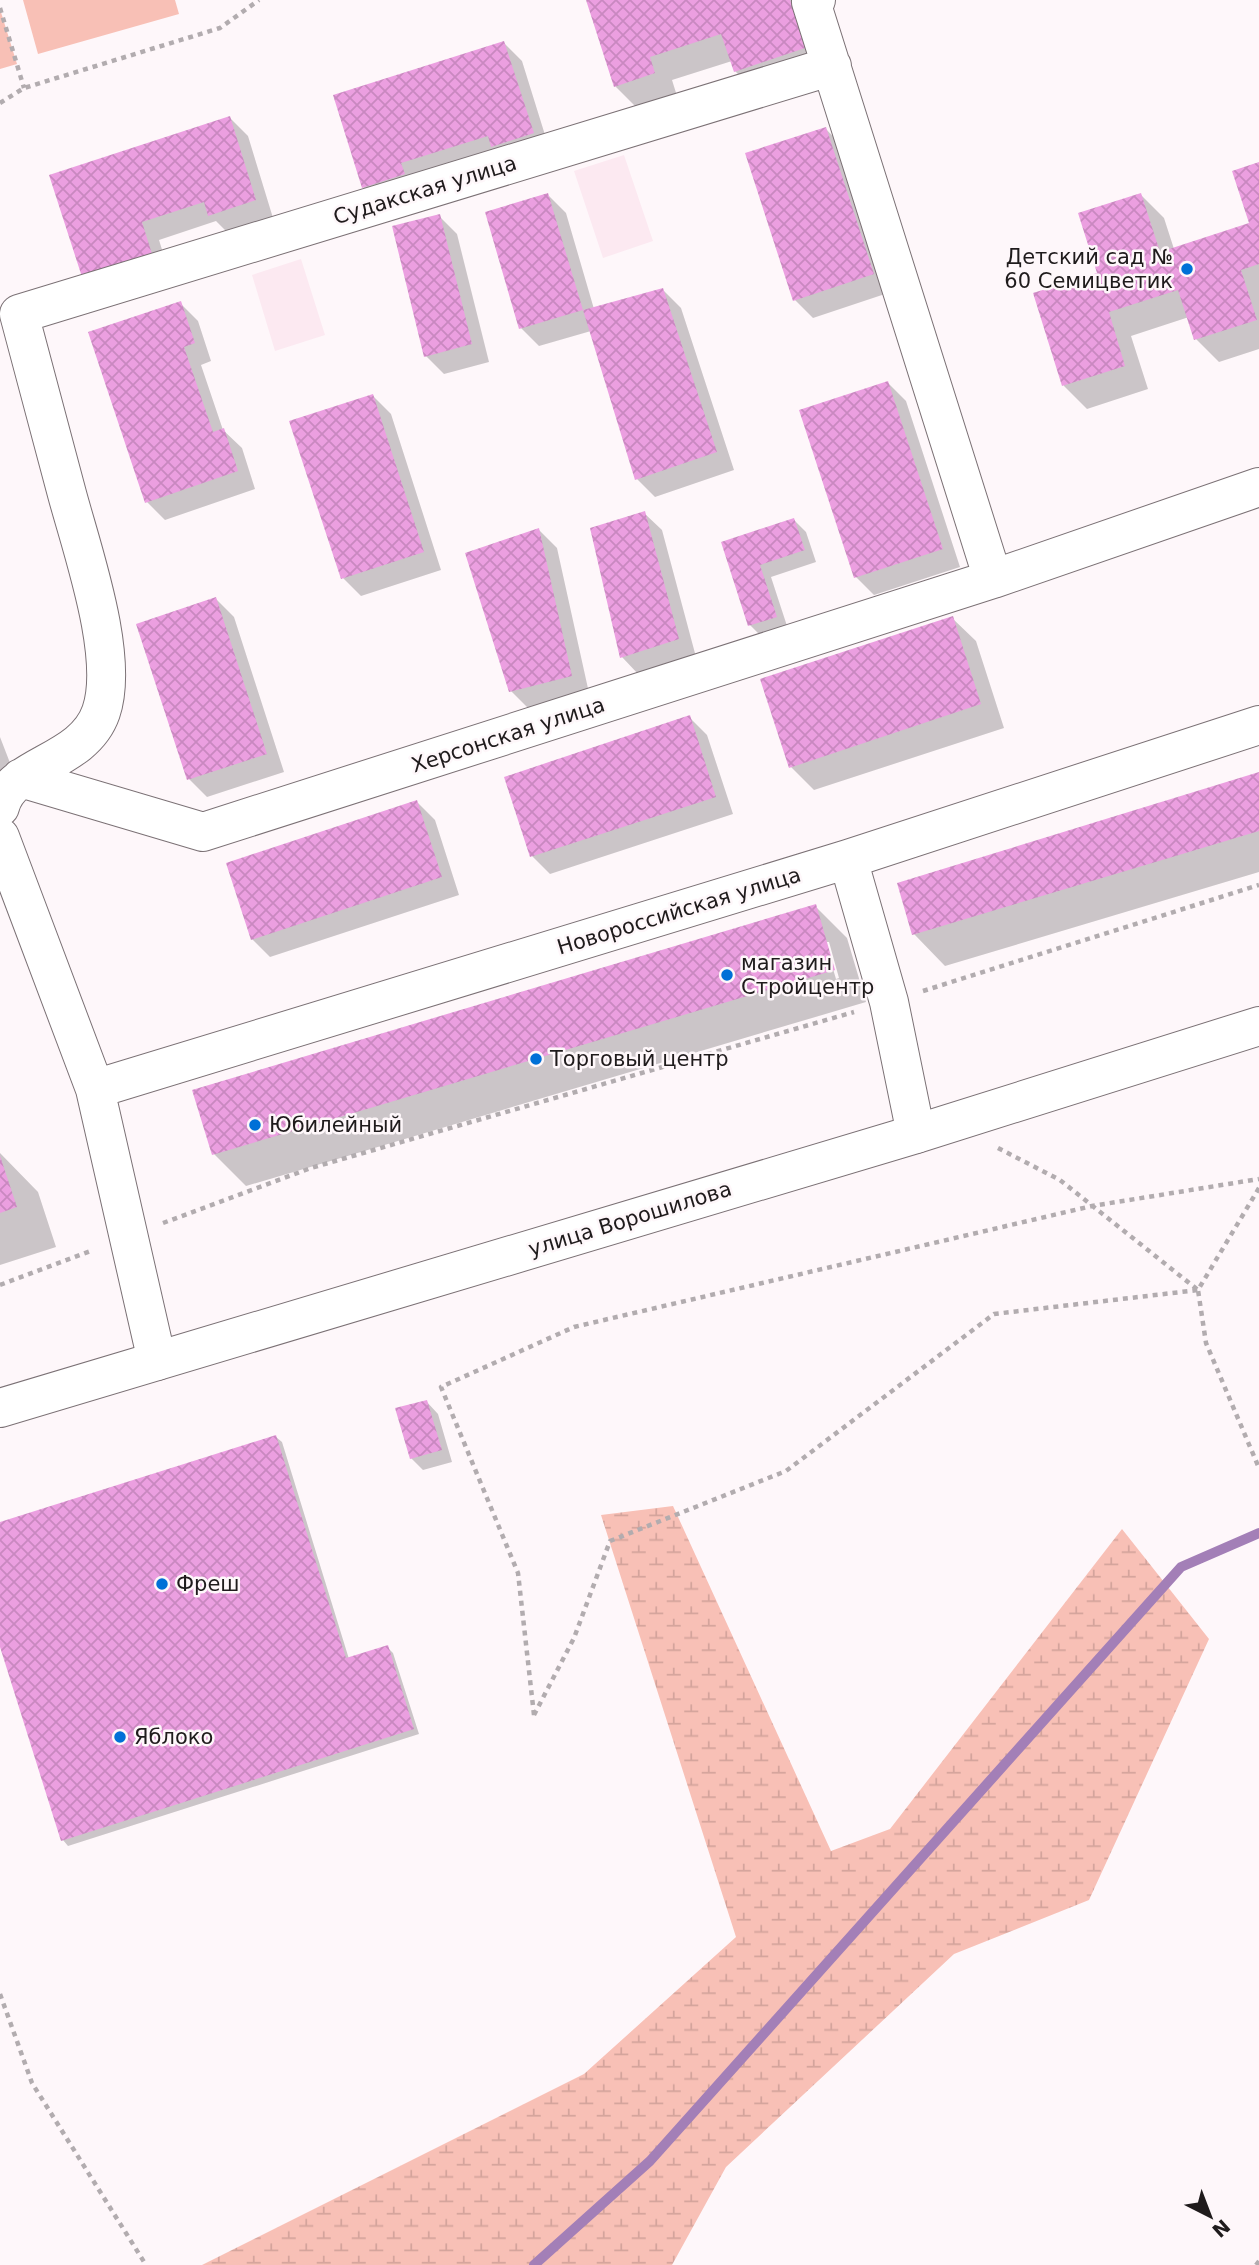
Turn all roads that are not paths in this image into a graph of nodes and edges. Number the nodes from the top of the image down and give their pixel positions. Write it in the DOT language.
graph roads {
  1 [pos="816,0"];
  2 [pos="832,66"];
  3 [pos="1259,487"];
  4 [pos="993,579"];
  5 [pos="1259,725"];
  6 [pos="6,796"];
  7 [pos="0,837"];
  8 [pos="848,859"];
  9 [pos="1259,1026"];
  10 [pos="96,1089"];
  11 [pos="916,1134"];
  12 [pos="157,1361"];
  13 [pos="0,1408"];
  1 -- 2 [label="main road"];
  2 -- 4 [label="main road"];
  2 -- 6 [label="main road, Судакская улица"];
  3 -- 4 [label="main road, Херсонская улица"];
  4 -- 6 [label="main road, Херсонская улица"];
  5 -- 8 [label="main road, Новороссийская улица"];
  7 -- 10 [label="main road"];
  8 -- 10 [label="main road, Новороссийская улица"];
  8 -- 11 [label="main road"];
  9 -- 11 [label="main road, улица Ворошилова"];
  10 -- 12 [label="main road"];
  11 -- 12 [label="main road, улица Ворошилова"];
  12 -- 13 [label="main road, улица Ворошилова"];
}
